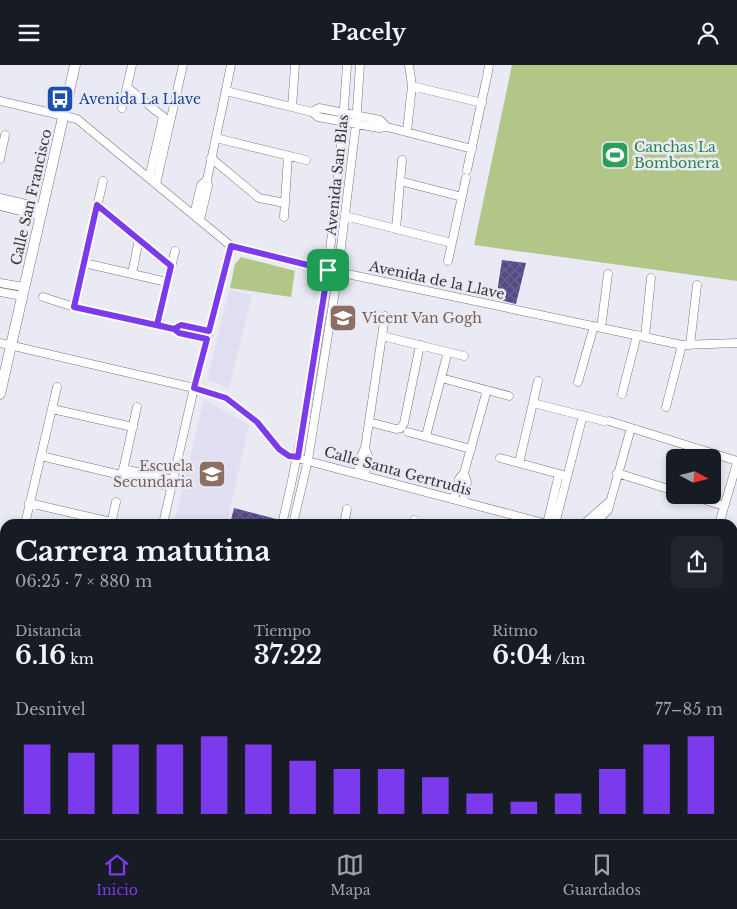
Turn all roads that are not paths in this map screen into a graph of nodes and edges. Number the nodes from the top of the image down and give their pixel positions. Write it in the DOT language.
graph roads {
  1 [pos="76,65"];
  2 [pos="132,65"];
  3 [pos="183,65"];
  4 [pos="231,65"];
  5 [pos="295,65"];
  6 [pos="347,65"];
  7 [pos="360,65"];
  8 [pos="410,65"];
  9 [pos="489,65"];
  10 [pos="412,86"];
  11 [pos="127,87"];
  12 [pos="226,91"];
  13 [pos="0,101"];
  14 [pos="482,103"];
  15 [pos="292,107"];
  16 [pos="122,108"];
  17 [pos="64,116"];
  18 [pos="163,117"];
  19 [pos="344,118"];
  20 [pos="356,120"];
  21 [pos="170,123"];
  22 [pos="407,131"];
  23 [pos="5,135"];
  24 [pos="216,138"];
  25 [pos="472,149"];
  26 [pos="0,155"];
  27 [pos="288,156"];
  28 [pos="211,158"];
  29 [pos="306,160"];
  30 [pos="402,160"];
  31 [pos="149,179"];
  32 [pos="103,181"];
  33 [pos="400,181"];
  34 [pos="156,184"];
  35 [pos="462,197"];
  36 [pos="0,198"];
  37 [pos="285,203"];
  38 [pos="97,205"];
  39 [pos="0,206"];
  40 [pos="42,212"];
  41 [pos="345,216"];
  42 [pos="284,217"];
  43 [pos="197,218"];
  44 [pos="396,229"];
  45 [pos="139,239"];
  46 [pos="452,243"];
  47 [pos="231,246"];
  48 [pos="175,251"];
  49 [pos="448,261"];
  50 [pos="84,263"];
  51 [pos="171,266"];
  52 [pos="328,270"];
  53 [pos="338,272"];
  54 [pos="608,273"];
  55 [pos="132,274"];
  56 [pos="652,278"];
  57 [pos="167,282"];
  58 [pos="0,283"];
  59 [pos="697,285"];
  60 [pos="0,292"];
  61 [pos="23,292"];
  62 [pos="43,297"];
  63 [pos="74,307"];
  64 [pos="385,316"];
  65 [pos="157,325"];
  66 [pos="597,327"];
  67 [pos="208,335"];
  68 [pos="382,336"];
  69 [pos="641,336"];
  70 [pos="0,343"];
  71 [pos="737,343"];
  72 [pos="420,345"];
  73 [pos="686,345"];
  74 [pos="11,346"];
  75 [pos="464,356"];
  76 [pos="446,359"];
  77 [pos="441,378"];
  78 [pos="538,381"];
  79 [pos="578,382"];
  80 [pos="57,387"];
  81 [pos="194,388"];
  82 [pos="487,390"];
  83 [pos="0,394"];
  84 [pos="622,394"];
  85 [pos="509,396"];
  86 [pos="533,403"];
  87 [pos="137,407"];
  88 [pos="666,407"];
  89 [pos="52,409"];
  90 [pos="583,415"];
  91 [pos="369,422"];
  92 [pos="133,427"];
  93 [pos="631,428"];
  94 [pos="408,431"];
  95 [pos="426,436"];
  96 [pos="471,449"];
  97 [pos="41,456"];
  98 [pos="298,457"];
  99 [pos="500,458"];
  100 [pos="308,460"];
  101 [pos="737,462"];
  102 [pos="519,463"];
  103 [pos="123,472"];
  104 [pos="464,473"];
  105 [pos="618,473"];
  106 [pos="362,474"];
  107 [pos="563,475"];
  108 [pos="172,484"];
  109 [pos="666,488"];
  110 [pos="454,499"];
  111 [pos="462,501"];
  112 [pos="116,502"];
  113 [pos="609,502"];
  114 [pos="30,503"];
  115 [pos="718,504"];
  116 [pos="724,506"];
  117 [pos="347,509"];
  118 [pos="25,519"];
  119 [pos="95,519"];
  120 [pos="112,519"];
  121 [pos="164,519"];
  122 [pos="283,519"];
  123 [pos="294,519"];
  124 [pos="345,519"];
  125 [pos="529,519"];
  126 [pos="549,519"];
  127 [pos="556,519"];
  128 [pos="590,519"];
  129 [pos="599,519"];
  130 [pos="720,519"];
  1 -- 17 [label="street, Calle San Francisco"];
  2 -- 11 [label="street"];
  3 -- 21 [label="street"];
  4 -- 12 [label="street"];
  5 -- 15 [label="street"];
  6 -- 19 [label="street, Avenida San Blas"];
  7 -- 20 [label="street, Avenida San Blas"];
  8 -- 10 [label="street"];
  9 -- 14 [label="street"];
  10 -- 14 [label="street"];
  10 -- 22 [label="street"];
  11 -- 16 [label="street"];
  11 -- 18 [label="street"];
  12 -- 15 [label="street"];
  12 -- 24 [label="street"];
  13 -- 17 [label="street, Avenida de la Llave"];
  14 -- 25 [label="street"];
  15 -- 19 [label="street"];
  17 -- 31 [label="street, Avenida de la Llave"];
  17 -- 40 [label="street, Calle San Francisco"];
  18 -- 21 [label="street"];
  18 -- 31 [label="street"];
  19 -- 20 [label="street"];
  19 -- 52 [label="street, Avenida San Blas"];
  20 -- 22 [label="street"];
  20 -- 41 [label="street, Avenida San Blas"];
  21 -- 34 [label="street"];
  22 -- 25 [label="street"];
  23 -- 26 [label="street"];
  24 -- 27 [label="street"];
  24 -- 28 [label="street"];
  25 -- 35 [label="street"];
  27 -- 29 [label="street"];
  27 -- 37 [label="street"];
  28 -- 37 [label="street"];
  28 -- 43 [label="street"];
  30 -- 33 [label="street"];
  31 -- 34 [label="street, Avenida de la Llave"];
  32 -- 38 [label="street"];
  33 -- 35 [label="street"];
  33 -- 44 [label="street"];
  34 -- 43 [label="street, Avenida de la Llave"];
  35 -- 46 [label="street"];
  36 -- 40 [label="street"];
  37 -- 42 [label="street"];
  38 -- 45 [label="street"];
  38 -- 50 [label="street"];
  39 -- 40 [label="street"];
  40 -- 61 [label="street, Calle San Francisco"];
  41 -- 44 [label="street"];
  41 -- 53 [label="street, Avenida San Blas"];
  43 -- 47 [label="street, Avenida de la Llave"];
  44 -- 46 [label="street"];
  45 -- 51 [label="street"];
  45 -- 55 [label="street"];
  46 -- 49 [label="street"];
  47 -- 52 [label="street, Avenida de la Llave"];
  47 -- 67 [label="street"];
  48 -- 51 [label="street"];
  50 -- 55 [label="street"];
  50 -- 63 [label="street"];
  51 -- 57 [label="street"];
  52 -- 53 [label="street, Avenida de la Llave"];
  52 -- 98 [label="street, Avenida San Blas"];
  53 -- 66 [label="street, Avenida de la Llave"];
  53 -- 100 [label="street, Avenida San Blas"];
  54 -- 66 [label="street"];
  55 -- 57 [label="street"];
  56 -- 69 [label="street"];
  57 -- 65 [label="street"];
  58 -- 61 [label="street"];
  59 -- 73 [label="street"];
  60 -- 61 [label="street"];
  61 -- 74 [label="street, Calle San Francisco"];
  62 -- 63 [label="street"];
  63 -- 65 [label="street"];
  64 -- 68 [label="street"];
  65 -- 67 [label="street"];
  66 -- 69 [label="street, Avenida de la Llave"];
  66 -- 79 [label="street"];
  67 -- 81 [label="street"];
  68 -- 72 [label="street"];
  68 -- 91 [label="street"];
  69 -- 73 [label="street, Avenida de la Llave"];
  69 -- 84 [label="street"];
  70 -- 74 [label="street, Calle Santa Gertrudis"];
  71 -- 73 [label="street, Avenida de la Llave"];
  72 -- 75 [label="street"];
  72 -- 91 [label="street"];
  73 -- 88 [label="street"];
  74 -- 81 [label="street, Calle Santa Gertrudis"];
  74 -- 83 [label="street, Calle San Francisco"];
  76 -- 77 [label="street"];
  77 -- 82 [label="street"];
  77 -- 95 [label="street"];
  78 -- 86 [label="street"];
  80 -- 89 [label="street"];
  81 -- 98 [label="street, Calle Santa Gertrudis"];
  81 -- 108 [label="street"];
  82 -- 85 [label="street"];
  82 -- 96 [label="street"];
  86 -- 90 [label="street"];
  86 -- 102 [label="street"];
  87 -- 92 [label="street"];
  89 -- 92 [label="street"];
  89 -- 97 [label="street"];
  90 -- 93 [label="street"];
  90 -- 107 [label="street"];
  91 -- 106 [label="street"];
  92 -- 103 [label="street"];
  93 -- 101 [label="street"];
  93 -- 105 [label="street"];
  94 -- 95 [label="street"];
  95 -- 96 [label="street"];
  96 -- 104 [label="street"];
  97 -- 103 [label="street"];
  97 -- 114 [label="street"];
  98 -- 100 [label="street, Calle Santa Gertrudis"];
  98 -- 122 [label="street, Avenida San Blas"];
  99 -- 102 [label="street"];
  100 -- 106 [label="street, Calle Santa Gertrudis"];
  100 -- 123 [label="street, Avenida San Blas"];
  101 -- 116 [label="street"];
  102 -- 107 [label="street"];
  103 -- 108 [label="street"];
  104 -- 110 [label="street"];
  104 -- 111 [label="street"];
  105 -- 109 [label="street"];
  105 -- 113 [label="street"];
  106 -- 110 [label="street, Calle Santa Gertrudis"];
  107 -- 126 [label="street"];
  107 -- 127 [label="street"];
  108 -- 121 [label="street"];
  110 -- 111 [label="street, Calle Santa Gertrudis"];
  111 -- 125 [label="street, Calle Santa Gertrudis"];
  112 -- 120 [label="street"];
  113 -- 128 [label="street"];
  113 -- 129 [label="street"];
  114 -- 118 [label="street"];
  114 -- 119 [label="street"];
  115 -- 116 [label="street"];
  116 -- 130 [label="street"];
  117 -- 124 [label="street"];
}
